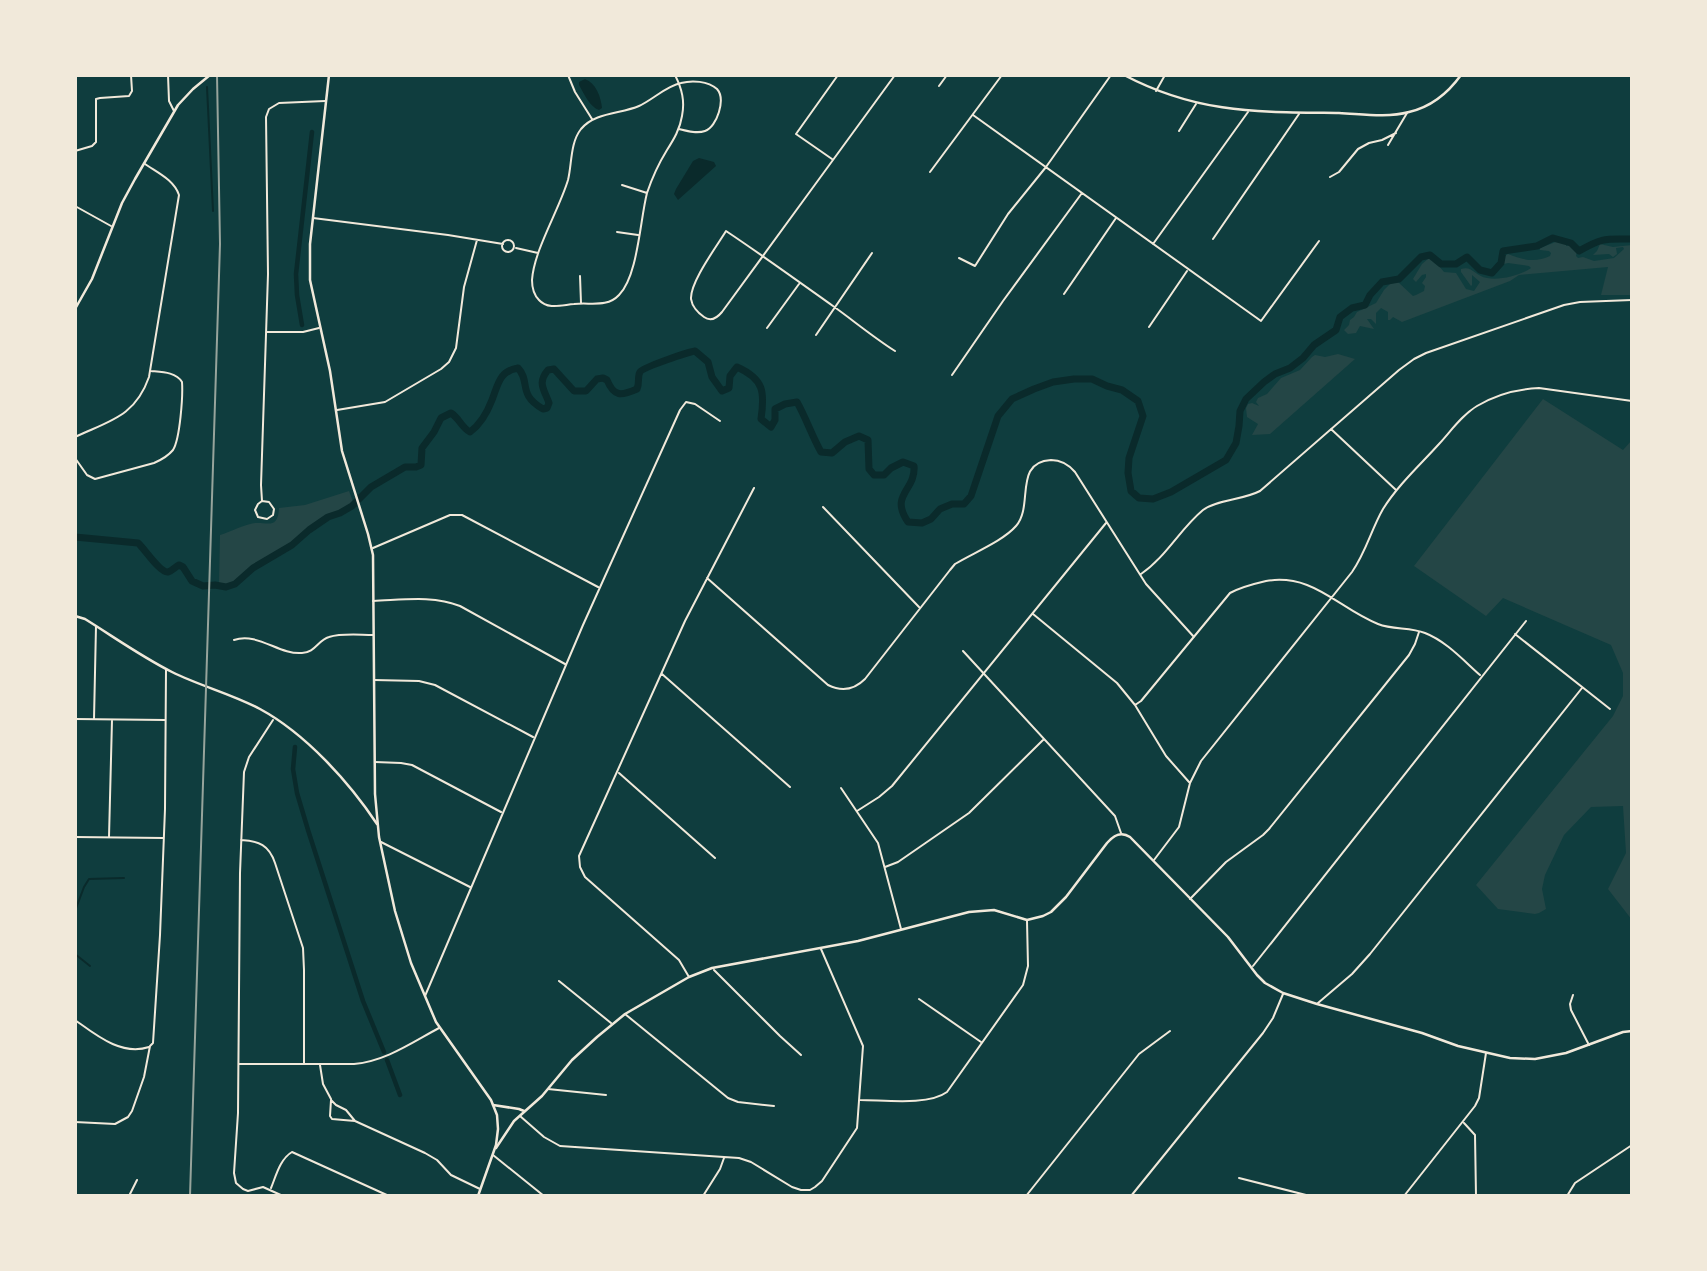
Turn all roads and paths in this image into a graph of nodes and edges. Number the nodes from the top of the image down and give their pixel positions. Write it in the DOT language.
graph roads {
  1 [pos="131,75"];
  2 [pos="168,75"];
  3 [pos="210,75"];
  4 [pos="329,75"];
  5 [pos="568,75"];
  6 [pos="675,75"];
  7 [pos="838,75"];
  8 [pos="895,75"];
  9 [pos="947,75"];
  10 [pos="1002,75"];
  11 [pos="1111,75"];
  12 [pos="1124,75"];
  13 [pos="1165,75"];
  14 [pos="1461,75"];
  15 [pos="679,83"];
  16 [pos="939,86"];
  17 [pos="1156,91"];
  18 [pos="327,101"];
  19 [pos="1197,103"];
  20 [pos="174,111"];
  21 [pos="1249,111"];
  22 [pos="1408,112"];
  23 [pos="1300,113"];
  24 [pos="973,115"];
  25 [pos="592,120"];
  26 [pos="679,129"];
  27 [pos="1180,131"];
  28 [pos="1396,133"];
  29 [pos="1388,145"];
  30 [pos="75,151"];
  31 [pos="833,160"];
  32 [pos="144,164"];
  33 [pos="1046,167"];
  34 [pos="930,172"];
  35 [pos="1330,177"];
  36 [pos="622,185"];
  37 [pos="648,193"];
  38 [pos="1082,193"];
  39 [pos="75,206"];
  40 [pos="1116,217"];
  41 [pos="313,218"];
  42 [pos="113,227"];
  43 [pos="617,232"];
  44 [pos="639,236"];
  45 [pos="1213,239"];
  46 [pos="477,240"];
  47 [pos="1319,241"];
  48 [pos="503,244"];
  49 [pos="1153,244"];
  50 [pos="514,247"];
  51 [pos="539,253"];
  52 [pos="872,253"];
  53 [pos="763,256"];
  54 [pos="959,258"];
  55 [pos="1188,270"];
  56 [pos="580,276"];
  57 [pos="800,283"];
  58 [pos="1064,294"];
  59 [pos="1632,300"];
  60 [pos="581,304"];
  61 [pos="835,307"];
  62 [pos="75,309"];
  63 [pos="1149,327"];
  64 [pos="320,328"];
  65 [pos="767,328"];
  66 [pos="266,332"];
  67 [pos="816,335"];
  68 [pos="895,351"];
  69 [pos="150,370"];
  70 [pos="952,374"];
  71 [pos="1632,401"];
  72 [pos="336,411"];
  73 [pos="720,421"];
  74 [pos="1331,429"];
  75 [pos="75,437"];
  76 [pos="75,458"];
  77 [pos="754,488"];
  78 [pos="1396,491"];
  79 [pos="262,501"];
  80 [pos="823,507"];
  81 [pos="1106,522"];
  82 [pos="372,549"];
  83 [pos="1140,575"];
  84 [pos="707,578"];
  85 [pos="599,587"];
  86 [pos="1332,598"];
  87 [pos="373,601"];
  88 [pos="919,608"];
  89 [pos="1032,613"];
  90 [pos="75,616"];
  91 [pos="1526,621"];
  92 [pos="96,626"];
  93 [pos="1419,631"];
  94 [pos="1516,634"];
  95 [pos="374,635"];
  96 [pos="1194,636"];
  97 [pos="234,640"];
  98 [pos="963,650"];
  99 [pos="566,664"];
  100 [pos="166,669"];
  101 [pos="984,673"];
  102 [pos="661,674"];
  103 [pos="1482,677"];
  104 [pos="374,680"];
  105 [pos="1583,688"];
  106 [pos="1135,705"];
  107 [pos="1610,709"];
  108 [pos="274,718"];
  109 [pos="75,719"];
  110 [pos="94,719"];
  111 [pos="112,720"];
  112 [pos="166,720"];
  113 [pos="534,738"];
  114 [pos="1044,739"];
  115 [pos="375,762"];
  116 [pos="617,771"];
  117 [pos="1190,783"];
  118 [pos="790,787"];
  119 [pos="841,788"];
  120 [pos="857,811"];
  121 [pos="502,812"];
  122 [pos="377,824"];
  123 [pos="1121,834"];
  124 [pos="75,836"];
  125 [pos="109,837"];
  126 [pos="164,838"];
  127 [pos="241,840"];
  128 [pos="380,841"];
  129 [pos="715,858"];
  130 [pos="1154,861"];
  131 [pos="885,867"];
  132 [pos="471,888"];
  133 [pos="1190,899"];
  134 [pos="1027,920"];
  135 [pos="902,930"];
  136 [pos="821,948"];
  137 [pos="712,968"];
  138 [pos="1251,969"];
  139 [pos="689,977"];
  140 [pos="559,981"];
  141 [pos="1283,993"];
  142 [pos="1573,995"];
  143 [pos="425,997"];
  144 [pos="919,999"];
  145 [pos="1317,1004"];
  146 [pos="625,1014"];
  147 [pos="75,1020"];
  148 [pos="612,1023"];
  149 [pos="439,1028"];
  150 [pos="1170,1031"];
  151 [pos="1632,1031"];
  152 [pos="982,1043"];
  153 [pos="150,1046"];
  154 [pos="1590,1046"];
  155 [pos="1486,1053"];
  156 [pos="801,1055"];
  157 [pos="239,1063"];
  158 [pos="304,1064"];
  159 [pos="320,1064"];
  160 [pos="548,1089"];
  161 [pos="606,1095"];
  162 [pos="331,1100"];
  163 [pos="859,1100"];
  164 [pos="493,1105"];
  165 [pos="775,1106"];
  166 [pos="524,1111"];
  167 [pos="520,1115"];
  168 [pos="355,1121"];
  169 [pos="75,1122"];
  170 [pos="1463,1122"];
  171 [pos="1632,1145"];
  172 [pos="493,1154"];
  173 [pos="724,1157"];
  174 [pos="1239,1178"];
  175 [pos="137,1180"];
  176 [pos="481,1189"];
  177 [pos="271,1190"];
  178 [pos="1296,1194"];
  179 [pos="129,1196"];
  180 [pos="283,1196"];
  181 [pos="389,1196"];
  182 [pos="478,1196"];
  183 [pos="544,1196"];
  184 [pos="703,1196"];
  185 [pos="1026,1196"];
  186 [pos="1131,1196"];
  187 [pos="1310,1196"];
  188 [pos="1404,1196"];
  189 [pos="1476,1196"];
  190 [pos="1567,1196"];
  1 -- 30 [label="street"];
  2 -- 20 [label="street"];
  3 -- 20 [label="street"];
  4 -- 18 [label="street"];
  5 -- 25 [label="street"];
  6 -- 15 [label="street"];
  7 -- 31 [label="street"];
  8 -- 31 [label="street"];
  9 -- 16 [label="street"];
  10 -- 24 [label="street"];
  11 -- 33 [label="street"];
  12 -- 17 [label="street"];
  13 -- 17 [label="street"];
  14 -- 22 [label="street"];
  15 -- 25 [label="street"];
  15 -- 26 [label="street"];
  15 -- 26 [label="street"];
  17 -- 19 [label="street"];
  18 -- 41 [label="street"];
  18 -- 66 [label="street"];
  19 -- 21 [label="street"];
  19 -- 27 [label="street"];
  20 -- 32 [label="street"];
  21 -- 23 [label="street"];
  21 -- 49 [label="street"];
  22 -- 23 [label="street"];
  22 -- 28 [label="street"];
  23 -- 45 [label="street"];
  24 -- 33 [label="street"];
  24 -- 34 [label="street"];
  25 -- 51 [label="street"];
  26 -- 37 [label="street"];
  28 -- 29 [label="street"];
  28 -- 35 [label="street"];
  31 -- 53 [label="street"];
  32 -- 42 [label="street"];
  32 -- 69 [label="street"];
  33 -- 38 [label="street"];
  33 -- 54 [label="street"];
  36 -- 37 [label="street"];
  37 -- 44 [label="street"];
  38 -- 40 [label="street"];
  38 -- 70 [label="street"];
  39 -- 42 [label="street"];
  40 -- 49 [label="street"];
  40 -- 58 [label="street"];
  41 -- 46 [label="street"];
  41 -- 64 [label="street"];
  42 -- 62 [label="street"];
  43 -- 44 [label="street"];
  44 -- 60 [label="street"];
  46 -- 48 [label="street"];
  46 -- 72 [label="street"];
  47 -- 55 [label="street"];
  48 -- 50 [label="street"];
  48 -- 50 [label="street"];
  49 -- 55 [label="street"];
  50 -- 51 [label="street"];
  51 -- 60 [label="street"];
  52 -- 61 [label="street"];
  53 -- 53 [label="street"];
  53 -- 57 [label="street"];
  55 -- 63 [label="street"];
  56 -- 60 [label="street"];
  57 -- 61 [label="street"];
  57 -- 65 [label="street"];
  59 -- 74 [label="street"];
  61 -- 67 [label="street"];
  61 -- 68 [label="street"];
  64 -- 66 [label="street"];
  64 -- 72 [label="street"];
  66 -- 79 [label="street"];
  69 -- 75 [label="street"];
  69 -- 76 [label="street"];
  71 -- 78 [label="street"];
  72 -- 82 [label="street"];
  73 -- 85 [label="street"];
  74 -- 78 [label="street"];
  74 -- 83 [label="street"];
  77 -- 84 [label="street"];
  78 -- 86 [label="street"];
  79 -- 79 [label="street"];
  80 -- 88 [label="street"];
  81 -- 83 [label="street"];
  81 -- 88 [label="street"];
  81 -- 89 [label="street"];
  82 -- 85 [label="street"];
  82 -- 87 [label="street"];
  83 -- 96 [label="street"];
  84 -- 88 [label="street"];
  84 -- 102 [label="street"];
  85 -- 99 [label="street"];
  86 -- 93 [label="street"];
  86 -- 96 [label="street"];
  86 -- 117 [label="street"];
  87 -- 95 [label="street"];
  87 -- 99 [label="street"];
  89 -- 101 [label="street"];
  89 -- 106 [label="street"];
  90 -- 92 [label="street"];
  91 -- 94 [label="street"];
  92 -- 100 [label="street"];
  92 -- 110 [label="street"];
  93 -- 103 [label="street"];
  93 -- 133 [label="street"];
  94 -- 103 [label="street"];
  94 -- 105 [label="street"];
  95 -- 97 [label="street"];
  95 -- 104 [label="street"];
  96 -- 106 [label="street"];
  98 -- 101 [label="street"];
  99 -- 113 [label="street"];
  100 -- 108 [label="street"];
  100 -- 112 [label="street"];
  101 -- 114 [label="street"];
  101 -- 120 [label="street"];
  102 -- 116 [label="street"];
  102 -- 118 [label="street"];
  103 -- 138 [label="street"];
  104 -- 113 [label="street"];
  104 -- 115 [label="street"];
  105 -- 107 [label="street"];
  105 -- 145 [label="street"];
  106 -- 117 [label="street"];
  108 -- 122 [label="street"];
  108 -- 127 [label="street"];
  109 -- 110 [label="street"];
  110 -- 111 [label="street"];
  111 -- 112 [label="street"];
  111 -- 125 [label="street"];
  112 -- 126 [label="street"];
  113 -- 121 [label="street"];
  114 -- 123 [label="street"];
  114 -- 131 [label="street"];
  115 -- 121 [label="street"];
  115 -- 122 [label="street"];
  116 -- 129 [label="street"];
  116 -- 139 [label="street"];
  117 -- 130 [label="street"];
  119 -- 120 [label="street"];
  120 -- 131 [label="street"];
  121 -- 132 [label="street"];
  122 -- 128 [label="street"];
  123 -- 130 [label="street"];
  123 -- 134 [label="street"];
  124 -- 125 [label="street"];
  125 -- 126 [label="street"];
  126 -- 153 [label="street"];
  127 -- 157 [label="street"];
  127 -- 158 [label="street"];
  128 -- 132 [label="street"];
  128 -- 143 [label="street"];
  130 -- 133 [label="street"];
  131 -- 135 [label="street"];
  132 -- 143 [label="street"];
  133 -- 138 [label="street"];
  134 -- 135 [label="street"];
  134 -- 152 [label="street"];
  135 -- 136 [label="street"];
  136 -- 137 [label="street"];
  136 -- 163 [label="street"];
  137 -- 139 [label="street"];
  137 -- 156 [label="street"];
  138 -- 141 [label="street"];
  139 -- 146 [label="street"];
  140 -- 148 [label="street"];
  141 -- 145 [label="street"];
  141 -- 186 [label="street"];
  142 -- 154 [label="street"];
  143 -- 149 [label="street"];
  144 -- 152 [label="street"];
  145 -- 155 [label="street"];
  146 -- 148 [label="street"];
  146 -- 165 [label="street"];
  147 -- 153 [label="street"];
  148 -- 160 [label="street"];
  149 -- 159 [label="street"];
  149 -- 164 [label="street"];
  150 -- 185 [label="street"];
  151 -- 154 [label="street"];
  152 -- 163 [label="street"];
  153 -- 169 [label="street"];
  154 -- 155 [label="street"];
  155 -- 170 [label="street"];
  157 -- 158 [label="street"];
  157 -- 177 [label="street"];
  158 -- 159 [label="street"];
  159 -- 162 [label="street"];
  160 -- 161 [label="street"];
  160 -- 166 [label="street"];
  162 -- 168 [label="street"];
  162 -- 168 [label="street"];
  163 -- 173 [label="street"];
  164 -- 166 [label="street"];
  164 -- 172 [label="street"];
  166 -- 167 [label="street"];
  167 -- 172 [label="street"];
  167 -- 173 [label="street"];
  168 -- 176 [label="street"];
  170 -- 188 [label="street"];
  170 -- 189 [label="street"];
  171 -- 190 [label="street"];
  172 -- 176 [label="street"];
  172 -- 183 [label="street"];
  173 -- 184 [label="street"];
  174 -- 178 [label="street"];
  175 -- 179 [label="street"];
  176 -- 182 [label="street"];
  177 -- 180 [label="street"];
  177 -- 181 [label="street"];
  178 -- 187 [label="street"];
}
